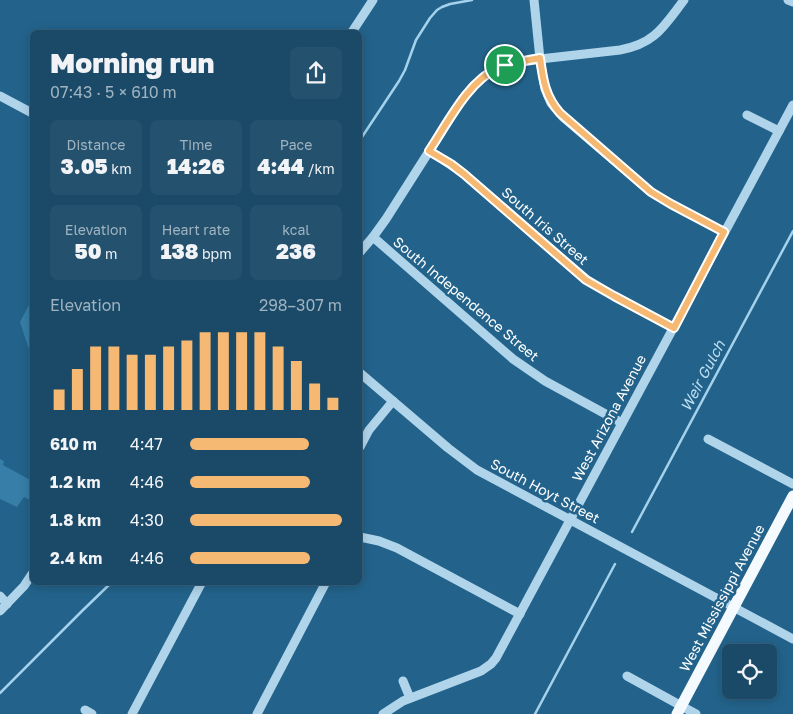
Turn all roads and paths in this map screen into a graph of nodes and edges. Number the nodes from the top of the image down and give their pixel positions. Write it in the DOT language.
graph roads {
  1 [pos="373,0"];
  2 [pos="534,0"];
  3 [pos="684,0"];
  4 [pos="788,0"];
  5 [pos="793,2"];
  6 [pos="353,30"];
  7 [pos="540,58"];
  8 [pos="0,96"];
  9 [pos="793,105"];
  10 [pos="30,112"];
  11 [pos="747,115"];
  12 [pos="779,131"];
  13 [pos="429,151"];
  14 [pos="724,232"];
  15 [pos="373,237"];
  16 [pos="362,250"];
  17 [pos="674,328"];
  18 [pos="362,375"];
  19 [pos="393,401"];
  20 [pos="622,423"];
  21 [pos="708,439"];
  22 [pos="362,443"];
  23 [pos="793,484"];
  24 [pos="793,496"];
  25 [pos="570,520"];
  26 [pos="362,537"];
  27 [pos="30,577"];
  28 [pos="200,585"];
  29 [pos="324,585"];
  30 [pos="0,596"];
  31 [pos="7,604"];
  32 [pos="734,608"];
  33 [pos="0,611"];
  34 [pos="520,614"];
  35 [pos="793,640"];
  36 [pos="627,676"];
  37 [pos="404,681"];
  38 [pos="410,698"];
  39 [pos="679,710"];
  40 [pos="132,714"];
  41 [pos="257,714"];
  42 [pos="383,714"];
  43 [pos="696,714"];
  1 -- 6 [label="street"];
  2 -- 7 [label="street"];
  3 -- 7 [label="street"];
  4 -- 5 [label="street"];
  7 -- 13 [label="street"];
  7 -- 14 [label="street"];
  8 -- 10 [label="street"];
  9 -- 12 [label="street, West Arizona Avenue"];
  11 -- 12 [label="street"];
  12 -- 14 [label="street, West Arizona Avenue"];
  13 -- 15 [label="street"];
  13 -- 17 [label="street, South Iris Street"];
  14 -- 17 [label="street, West Arizona Avenue"];
  15 -- 16 [label="street"];
  15 -- 20 [label="street, South Independence Street"];
  17 -- 20 [label="street, West Arizona Avenue"];
  18 -- 19 [label="street, South Hoyt Street"];
  19 -- 22 [label="street"];
  19 -- 25 [label="street, South Hoyt Street"];
  20 -- 25 [label="street, West Arizona Avenue"];
  21 -- 23 [label="street"];
  24 -- 32 [label="main road, West Mississippi Avenue"];
  25 -- 32 [label="street, South Hoyt Street"];
  25 -- 34 [label="street, West Arizona Avenue"];
  26 -- 34 [label="street"];
  27 -- 31 [label="street"];
  28 -- 40 [label="street"];
  29 -- 41 [label="street"];
  30 -- 31 [label="street"];
  31 -- 33 [label="street"];
  32 -- 35 [label="street, South Hoyt Street"];
  32 -- 39 [label="main road, West Mississippi Avenue"];
  34 -- 38 [label="street, West Arizona Avenue"];
  36 -- 39 [label="street"];
  37 -- 38 [label="street"];
  38 -- 42 [label="street, West Arizona Avenue"];
  39 -- 43 [label="street"];
}
